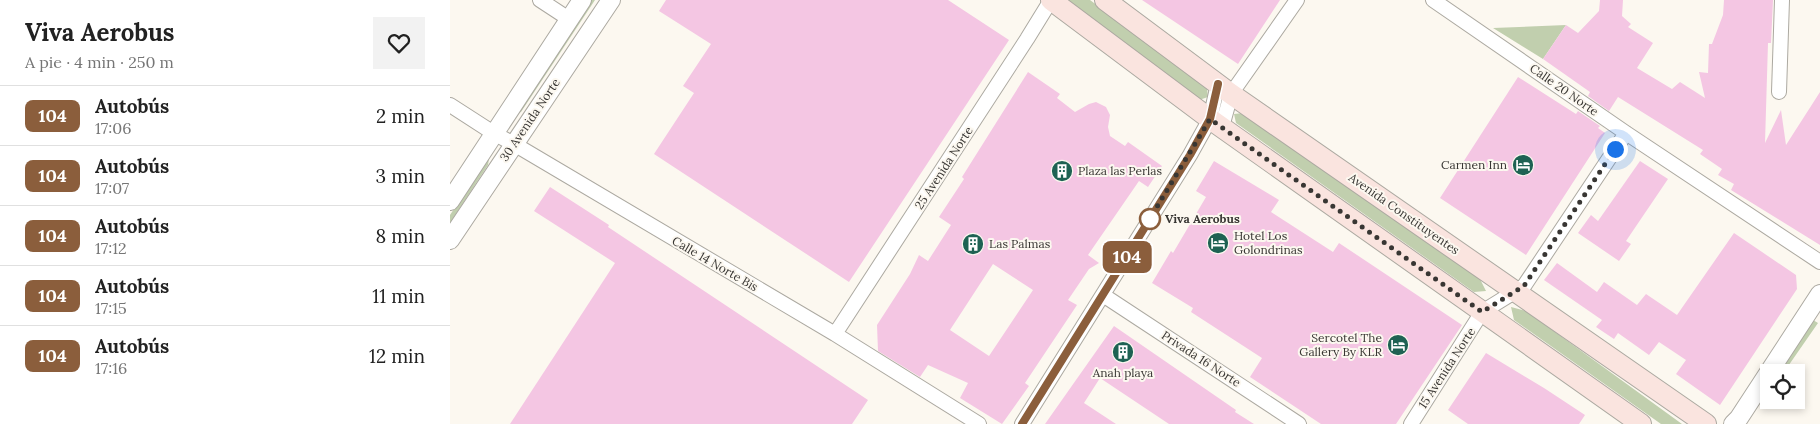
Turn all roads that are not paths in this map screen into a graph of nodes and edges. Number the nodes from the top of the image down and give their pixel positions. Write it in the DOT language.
graph roads {
  1 [pos="540,0"];
  2 [pos="582,0"];
  3 [pos="611,0"];
  4 [pos="1051,0"];
  5 [pos="1105,0"];
  6 [pos="1297,0"];
  7 [pos="1433,0"];
  8 [pos="1782,0"];
  9 [pos="569,19"];
  10 [pos="1225,89"];
  11 [pos="1779,92"];
  12 [pos="450,105"];
  13 [pos="1216,123"];
  14 [pos="1626,133"];
  15 [pos="495,134"];
  16 [pos="514,144"];
  17 [pos="450,201"];
  18 [pos="450,240"];
  19 [pos="1820,262"];
  20 [pos="1516,292"];
  21 [pos="1820,294"];
  22 [pos="1103,295"];
  23 [pos="1482,312"];
  24 [pos="835,334"];
  25 [pos="979,424"];
  26 [pos="1022,424"];
  27 [pos="1299,424"];
  28 [pos="1411,424"];
  29 [pos="1641,424"];
  30 [pos="1706,424"];
  31 [pos="1732,424"];
  1 -- 9 [label="street"];
  2 -- 9 [label="street, 30 Avenida Norte"];
  3 -- 16 [label="street, 30 Avenida Norte"];
  4 -- 13 [label="main road"];
  4 -- 24 [label="street, 25 Avenida Norte"];
  5 -- 10 [label="main road, Avenida Constituyentes"];
  6 -- 10 [label="street"];
  7 -- 14 [label="street, Calle 20 Norte"];
  8 -- 11 [label="street"];
  9 -- 15 [label="street, 30 Avenida Norte"];
  10 -- 13 [label="street"];
  10 -- 20 [label="main road, Avenida Constituyentes"];
  12 -- 15 [label="street, Calle 14 Norte Bis"];
  13 -- 22 [label="street"];
  13 -- 23 [label="main road"];
  14 -- 19 [label="street, Calle 20 Norte"];
  14 -- 20 [label="street"];
  15 -- 16 [label="street, Calle 14 Norte Bis"];
  15 -- 17 [label="street, 30 Avenida Norte"];
  16 -- 18 [label="street, 30 Avenida Norte"];
  16 -- 24 [label="street, Calle 14 Norte Bis"];
  20 -- 23 [label="street"];
  20 -- 30 [label="main road, Avenida Constituyentes"];
  21 -- 31 [label="street"];
  22 -- 26 [label="street"];
  22 -- 27 [label="street, Privada 16 Norte"];
  23 -- 28 [label="street, 15 Avenida Norte"];
  23 -- 29 [label="main road"];
  24 -- 25 [label="street, Calle 14 Norte Bis"];
}
